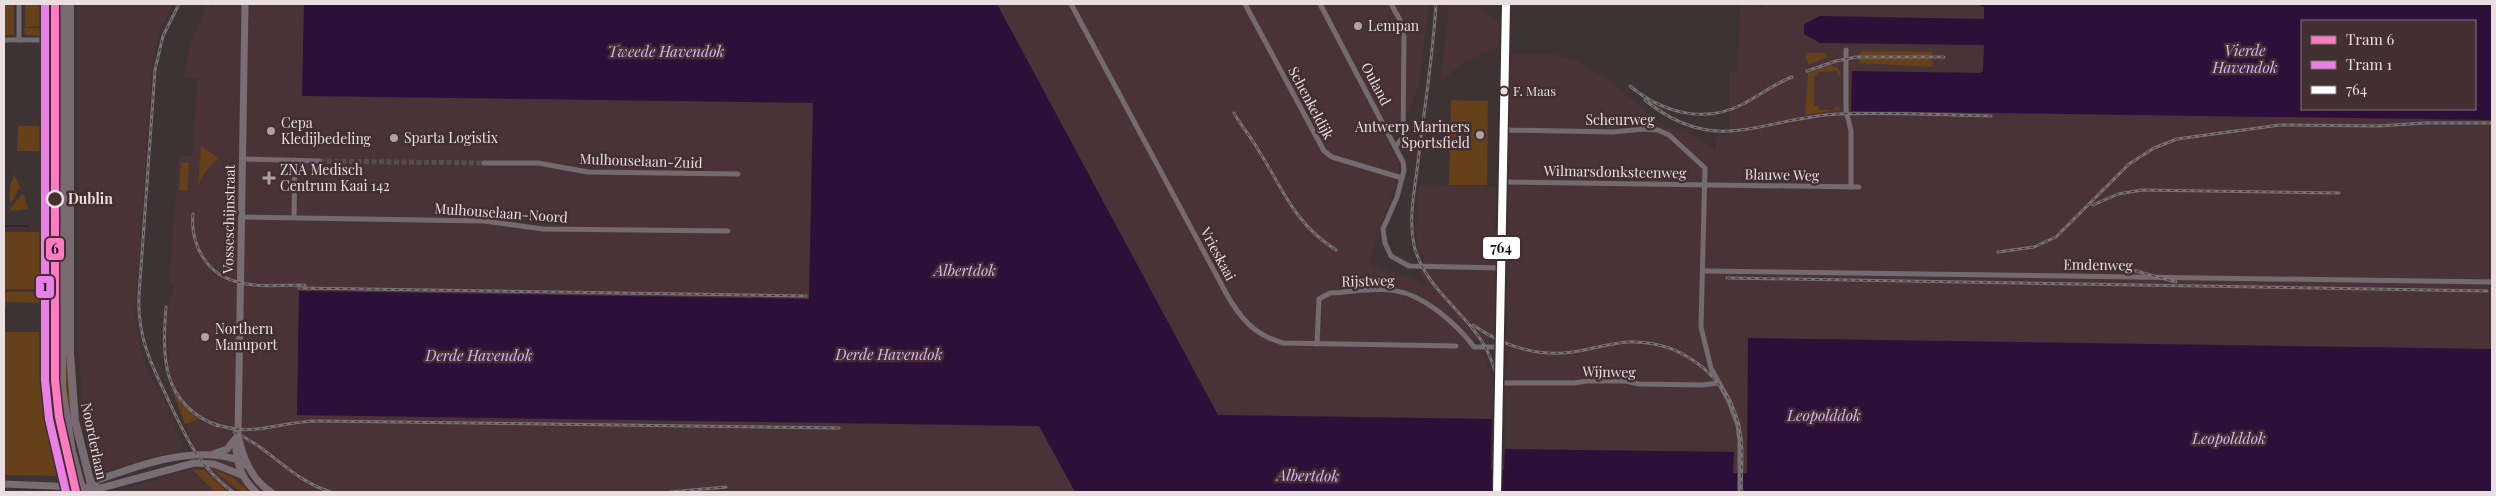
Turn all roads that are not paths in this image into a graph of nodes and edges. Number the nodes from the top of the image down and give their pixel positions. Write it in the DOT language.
graph roads {
  1 [pos="19,4"];
  2 [pos="62,4"];
  3 [pos="70,4"];
  4 [pos="245,4"];
  5 [pos="1071,4"];
  6 [pos="1245,4"];
  7 [pos="1320,4"];
  8 [pos="1391,4"];
  9 [pos="1506,4"];
  10 [pos="4,40"];
  11 [pos="19,40"];
  12 [pos="66,40"];
  13 [pos="1846,50"];
  14 [pos="1504,130"];
  15 [pos="1396,146"];
  16 [pos="242,159"];
  17 [pos="295,160"];
  18 [pos="319,161"];
  19 [pos="484,162"];
  20 [pos="738,174"];
  21 [pos="1402,178"];
  22 [pos="1504,182"];
  23 [pos="1705,185"];
  24 [pos="1851,187"];
  25 [pos="1859,187"];
  26 [pos="241,216"];
  27 [pos="294,217"];
  28 [pos="728,231"];
  29 [pos="1502,268"];
  30 [pos="1704,271"];
  31 [pos="2492,282"];
  32 [pos="1317,344"];
  33 [pos="1456,346"];
  34 [pos="1501,347"];
  35 [pos="1499,383"];
  36 [pos="1718,383"];
  37 [pos="237,437"];
  38 [pos="242,452"];
  39 [pos="210,455"];
  40 [pos="238,460"];
  41 [pos="150,464"];
  42 [pos="214,464"];
  43 [pos="250,471"];
  44 [pos="153,473"];
  45 [pos="242,476"];
  46 [pos="4,484"];
  47 [pos="82,489"];
  48 [pos="92,489"];
  49 [pos="256,492"];
  50 [pos="271,492"];
  51 [pos="1497,492"];
  52 [pos="1740,492"];
  1 -- 11 [label="street"];
  2 -- 12 [label="main road, Noorderlaan"];
  3 -- 12 [label="main road, Noorderlaan"];
  4 -- 16 [label="street, Vosseschijnstraat"];
  5 -- 32 [label="street, Vrieskaai"];
  6 -- 21 [label="street, Schenkeldijk"];
  7 -- 15 [label="street, Ouland"];
  8 -- 15 [label="street"];
  9 -- 14 [label="street"];
  10 -- 11 [label="street"];
  11 -- 12 [label="street"];
  12 -- 47 [label="main road, Noorderlaan"];
  12 -- 48 [label="main road, Noorderlaan"];
  13 -- 24 [label="street"];
  14 -- 22 [label="street"];
  14 -- 23 [label="street, Scheurweg"];
  15 -- 21 [label="street, Ouland"];
  16 -- 17 [label="street"];
  16 -- 26 [label="street, Vosseschijnstraat"];
  17 -- 18 [label="street"];
  17 -- 27 [label="street"];
  19 -- 20 [label="street, Mulhouselaan-Zuid"];
  21 -- 29 [label="street"];
  22 -- 23 [label="street, Wilmarsdonksteenweg"];
  22 -- 29 [label="street"];
  23 -- 24 [label="street, Blauwe Weg"];
  23 -- 30 [label="street, Wilmarsdonksteenweg"];
  24 -- 25 [label="street, Blauwe Weg"];
  26 -- 27 [label="street, Mulhouselaan-Noord"];
  26 -- 37 [label="street, Vosseschijnstraat"];
  27 -- 28 [label="street, Mulhouselaan-Noord"];
  29 -- 34 [label="street"];
  30 -- 31 [label="street, Emdenweg"];
  30 -- 36 [label="street, Wilmarsdonksteenweg"];
  32 -- 33 [label="street, Vrieskaai"];
  32 -- 34 [label="street, Rijstweg"];
  34 -- 35 [label="street"];
  35 -- 36 [label="street, Wijnweg"];
  35 -- 51 [label="street"];
  36 -- 52 [label="street, Wilmarsdonksteenweg"];
  37 -- 38 [label="street, Vosseschijnstraat"];
  37 -- 39 [label="street"];
  37 -- 40 [label="street, Vosseschijnstraat"];
  38 -- 40 [label="street"];
  38 -- 43 [label="street, Vosseschijnstraat"];
  39 -- 40 [label="street"];
  39 -- 41 [label="street"];
  40 -- 42 [label="street"];
  40 -- 43 [label="street"];
  40 -- 45 [label="street, Vosseschijnstraat"];
  41 -- 44 [label="street"];
  41 -- 48 [label="street"];
  42 -- 44 [label="street"];
  42 -- 45 [label="street"];
  43 -- 50 [label="street, Vosseschijnstraat"];
  44 -- 48 [label="street"];
  45 -- 49 [label="street, Vosseschijnstraat"];
  46 -- 47 [label="street"];
  47 -- 48 [label="street"];
}
